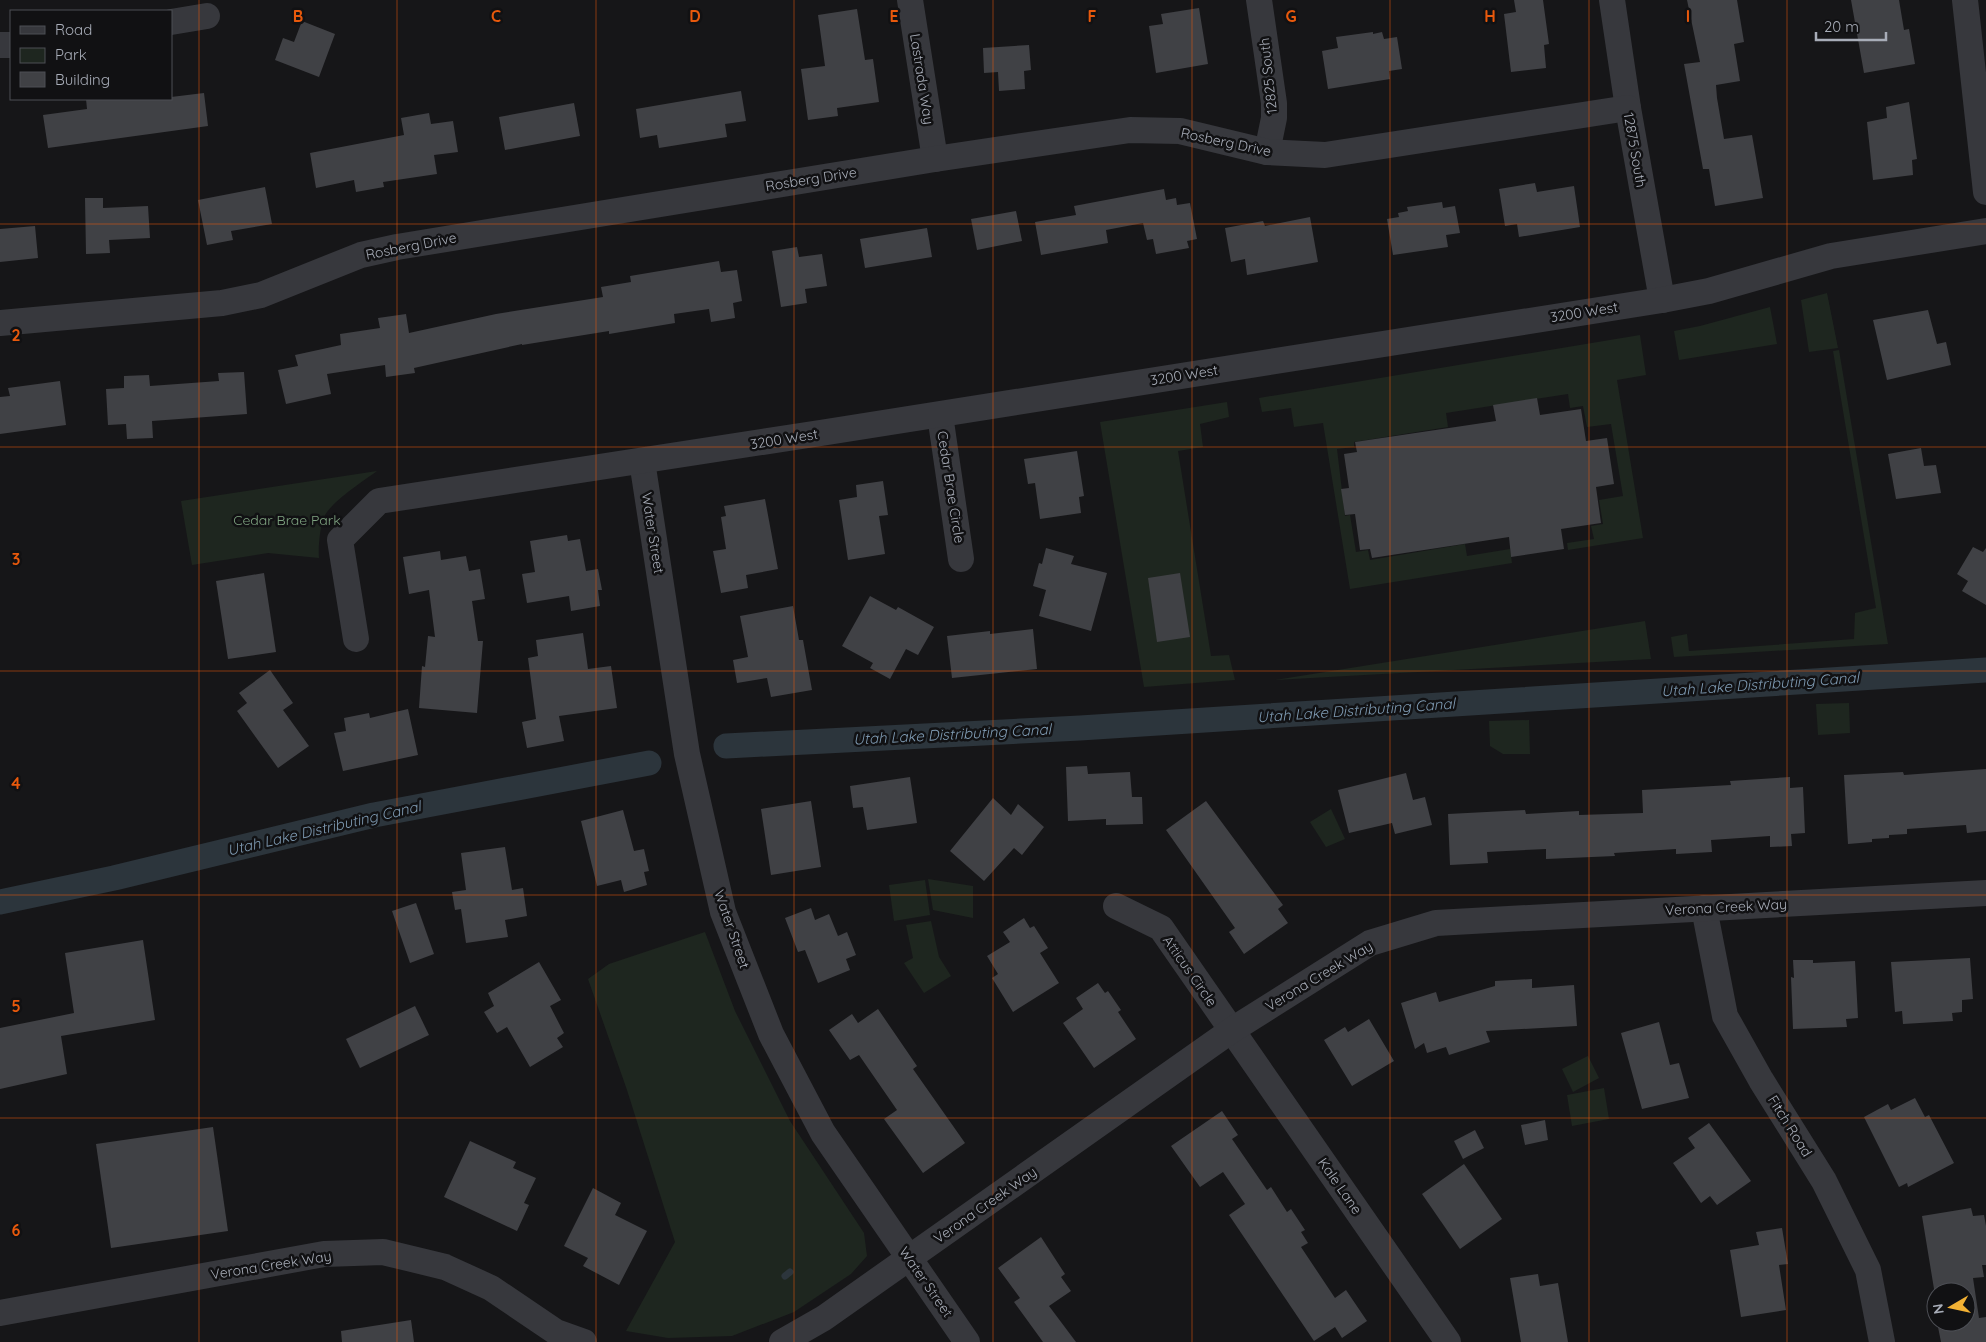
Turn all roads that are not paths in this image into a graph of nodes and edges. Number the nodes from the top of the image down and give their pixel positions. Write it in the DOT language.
graph roads {
  1 [pos="910,0"];
  2 [pos="1259,0"];
  3 [pos="1612,0"];
  4 [pos="1965,0"];
  5 [pos="207,16"];
  6 [pos="172,22"];
  7 [pos="1978,32"];
  8 [pos="1628,108"];
  9 [pos="1267,152"];
  10 [pos="935,159"];
  11 [pos="1986,192"];
  12 [pos="1986,231"];
  13 [pos="1662,300"];
  14 [pos="0,323"];
  15 [pos="940,415"];
  16 [pos="642,461"];
  17 [pos="962,559"];
  18 [pos="356,639"];
  19 [pos="1986,893"];
  20 [pos="1116,906"];
  21 [pos="1704,908"];
  22 [pos="1232,1030"];
  23 [pos="909,1259"];
  24 [pos="0,1313"];
  25 [pos="554,1337"];
  26 [pos="584,1342"];
  27 [pos="782,1342"];
  28 [pos="967,1342"];
  29 [pos="1448,1342"];
  30 [pos="1882,1342"];
  1 -- 10 [label="street, Lastrada Way"];
  2 -- 9 [label="street, 12825 South"];
  3 -- 8 [label="street, 12875 South"];
  4 -- 7 [label="street"];
  5 -- 6 [label="street"];
  7 -- 11 [label="street"];
  8 -- 9 [label="street, Rosberg Drive"];
  8 -- 13 [label="street, 12875 South"];
  9 -- 10 [label="street, Rosberg Drive"];
  10 -- 14 [label="street, Rosberg Drive"];
  12 -- 13 [label="street, 3200 West"];
  13 -- 15 [label="street, 3200 West"];
  15 -- 16 [label="street, 3200 West"];
  15 -- 17 [label="street, Cedar Brae Circle"];
  16 -- 18 [label="street, 3200 West"];
  16 -- 23 [label="street, Water Street"];
  19 -- 21 [label="street, Verona Creek Way"];
  20 -- 22 [label="street, Atticus Circle"];
  21 -- 22 [label="street, Verona Creek Way"];
  21 -- 30 [label="street, Fitch Road"];
  22 -- 23 [label="street, Verona Creek Way"];
  22 -- 29 [label="street, Kale Lane"];
  23 -- 27 [label="street, Verona Creek Way"];
  23 -- 28 [label="street, Water Street"];
  24 -- 25 [label="street, Verona Creek Way"];
  25 -- 26 [label="street, Verona Creek Way"];
}
